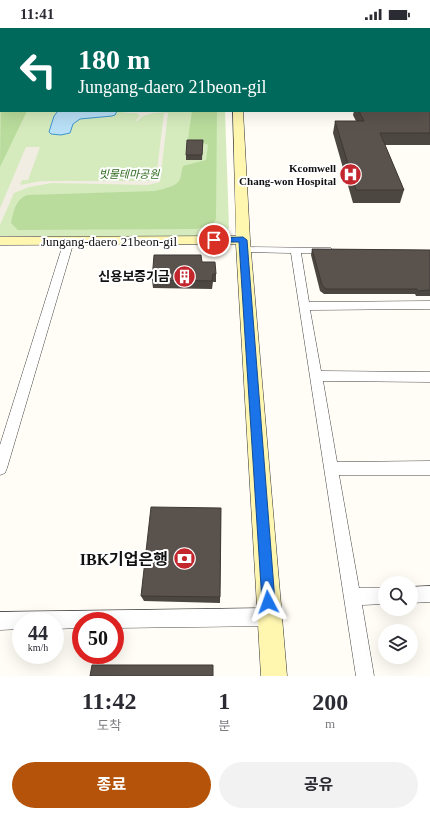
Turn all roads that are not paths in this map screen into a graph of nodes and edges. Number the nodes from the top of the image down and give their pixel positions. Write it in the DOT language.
graph roads {
  1 [pos="238,112"];
  2 [pos="0,241"];
  3 [pos="69,241"];
  4 [pos="243,245"];
  5 [pos="295,250"];
  6 [pos="335,250"];
  7 [pos="430,305"];
  8 [pos="304,306"];
  9 [pos="316,376"];
  10 [pos="430,377"];
  11 [pos="0,468"];
  12 [pos="430,468"];
  13 [pos="331,469"];
  14 [pos="430,594"];
  15 [pos="418,595"];
  16 [pos="378,596"];
  17 [pos="352,598"];
  18 [pos="269,617"];
  19 [pos="0,621"];
  20 [pos="274,676"];
  21 [pos="365,676"];
  1 -- 4 [label="main road"];
  2 -- 3 [label="main road, Jungang-daero 21beon-gil"];
  3 -- 4 [label="main road, Jungang-daero 21beon-gil"];
  3 -- 11 [label="street"];
  4 -- 5 [label="street"];
  4 -- 18 [label="main road"];
  5 -- 6 [label="street"];
  5 -- 8 [label="street"];
  7 -- 8 [label="street"];
  8 -- 9 [label="street"];
  9 -- 10 [label="street"];
  9 -- 13 [label="street"];
  12 -- 13 [label="street"];
  13 -- 17 [label="street"];
  14 -- 15 [label="street"];
  16 -- 17 [label="street"];
  17 -- 21 [label="street"];
  18 -- 19 [label="street"];
  18 -- 20 [label="main road"];
}
